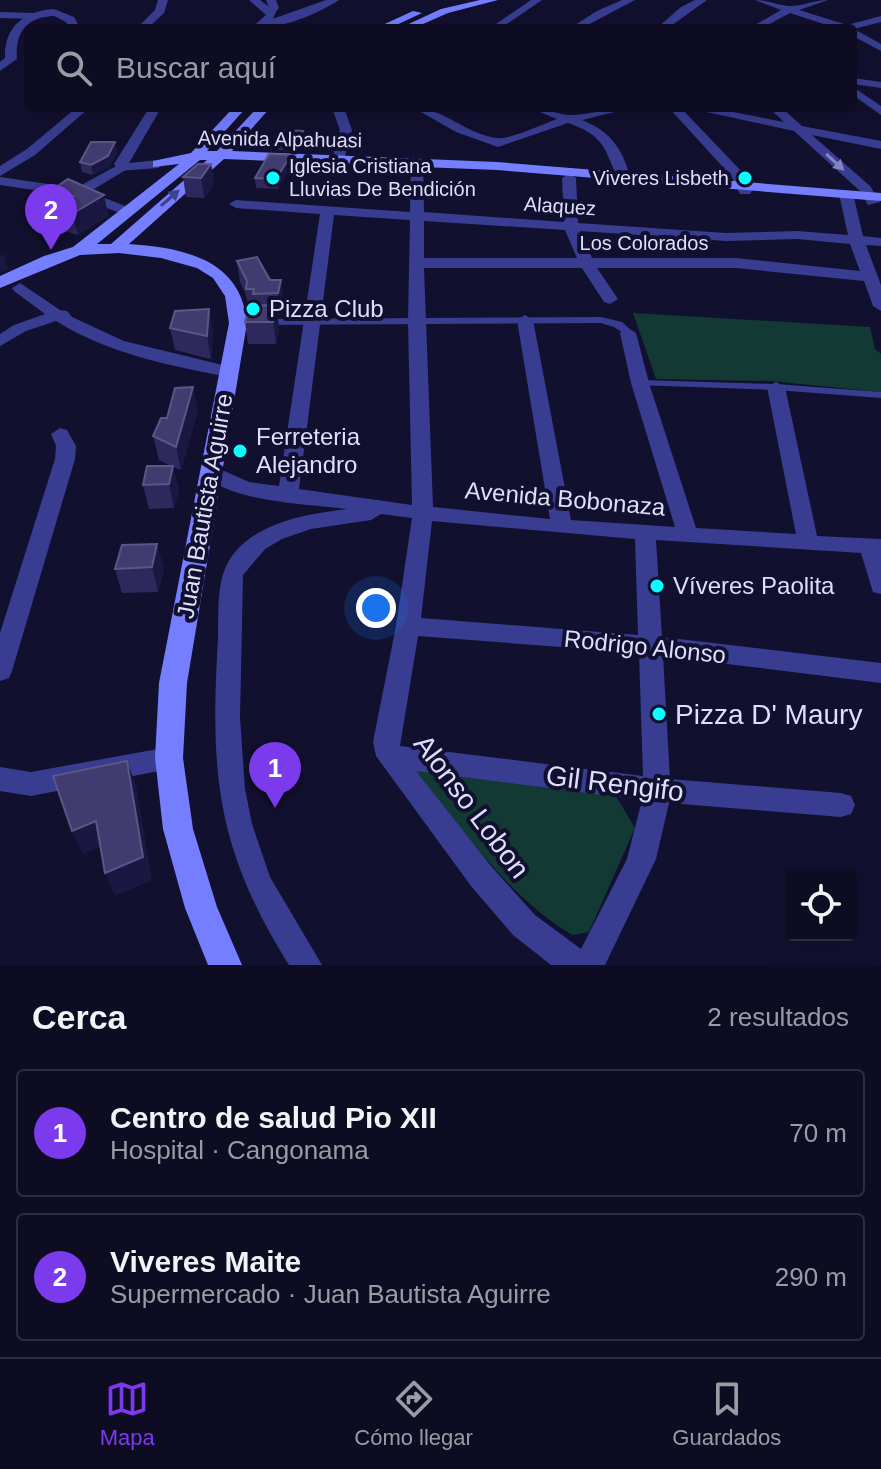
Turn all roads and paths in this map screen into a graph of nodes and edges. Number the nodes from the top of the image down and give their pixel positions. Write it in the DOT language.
graph roads {
  1 [pos="163,0"];
  2 [pos="254,0"];
  3 [pos="334,0"];
  4 [pos="448,0"];
  5 [pos="493,0"];
  6 [pos="537,0"];
  7 [pos="630,0"];
  8 [pos="702,0"];
  9 [pos="760,0"];
  10 [pos="823,0"];
  11 [pos="790,9"];
  12 [pos="0,15"];
  13 [pos="34,16"];
  14 [pos="266,16"];
  15 [pos="881,19"];
  16 [pos="24,24"];
  17 [pos="25,24"];
  18 [pos="72,24"];
  19 [pos="146,24"];
  20 [pos="391,24"];
  21 [pos="414,24"];
  22 [pos="501,24"];
  23 [pos="582,24"];
  24 [pos="667,24"];
  25 [pos="762,24"];
  26 [pos="835,24"];
  27 [pos="857,25"];
  28 [pos="857,34"];
  29 [pos="5,47"];
  30 [pos="881,48"];
  31 [pos="0,68"];
  32 [pos="857,82"];
  33 [pos="881,85"];
  34 [pos="857,93"];
  35 [pos="78,112"];
  36 [pos="153,112"];
  37 [pos="236,112"];
  38 [pos="260,112"];
  39 [pos="339,112"];
  40 [pos="428,112"];
  41 [pos="548,112"];
  42 [pos="604,112"];
  43 [pos="679,112"];
  44 [pos="714,112"];
  45 [pos="780,112"];
  46 [pos="881,112"];
  47 [pos="568,119"];
  48 [pos="799,129"];
  49 [pos="498,143"];
  50 [pos="881,145"];
  51 [pos="217,158"];
  52 [pos="192,159"];
  53 [pos="338,160"];
  54 [pos="158,164"];
  55 [pos="417,166"];
  56 [pos="497,166"];
  57 [pos="123,168"];
  58 [pos="0,172"];
  59 [pos="623,176"];
  60 [pos="569,178"];
  61 [pos="0,181"];
  62 [pos="745,188"];
  63 [pos="78,192"];
  64 [pos="847,197"];
  65 [pos="877,200"];
  66 [pos="236,204"];
  67 [pos="328,209"];
  68 [pos="128,212"];
  69 [pos="417,215"];
  70 [pos="571,227"];
  71 [pos="856,239"];
  72 [pos="881,242"];
  73 [pos="79,250"];
  74 [pos="112,251"];
  75 [pos="416,263"];
  76 [pos="587,264"];
  77 [pos="871,277"];
  78 [pos="0,283"];
  79 [pos="20,288"];
  80 [pos="610,299"];
  81 [pos="881,306"];
  82 [pos="61,314"];
  83 [pos="313,320"];
  84 [pos="525,320"];
  85 [pos="416,321"];
  86 [pos="238,323"];
  87 [pos="628,333"];
  88 [pos="0,341"];
  89 [pos="229,372"];
  90 [pos="640,383"];
  91 [pos="776,387"];
  92 [pos="881,395"];
  93 [pos="60,434"];
  94 [pos="211,471"];
  95 [pos="246,488"];
  96 [pos="288,494"];
  97 [pos="204,502"];
  98 [pos="412,511"];
  99 [pos="562,527"];
  100 [pos="645,533"];
  101 [pos="688,535"];
  102 [pos="808,542"];
  103 [pos="876,546"];
  104 [pos="881,586"];
  105 [pos="408,626"];
  106 [pos="650,645"];
  107 [pos="0,671"];
  108 [pos="881,673"];
  109 [pos="389,756"];
  110 [pos="169,758"];
  111 [pos="0,779"];
  112 [pos="657,790"];
  113 [pos="841,805"];
  114 [pos="225,965"];
  115 [pos="307,965"];
  116 [pos="576,965"];
  117 [pos="589,965"];
  1 -- 19 [label="street"];
  2 -- 14 [label="street"];
  3 -- 14 [label="street"];
  4 -- 20 [label="main road"];
  5 -- 21 [label="main road"];
  6 -- 22 [label="street"];
  7 -- 23 [label="street"];
  8 -- 24 [label="street"];
  9 -- 11 [label="street"];
  10 -- 11 [label="street"];
  11 -- 25 [label="street"];
  11 -- 26 [label="street"];
  12 -- 13 [label="street"];
  13 -- 17 [label="street"];
  13 -- 18 [label="street"];
  15 -- 27 [label="street"];
  16 -- 29 [label="street"];
  28 -- 30 [label="street"];
  29 -- 31 [label="street"];
  32 -- 33 [label="street"];
  34 -- 46 [label="street"];
  35 -- 58 [label="street"];
  36 -- 57 [label="street"];
  37 -- 52 [label="main road"];
  38 -- 51 [label="main road"];
  39 -- 53 [label="street"];
  40 -- 49 [label="street"];
  41 -- 47 [label="street"];
  42 -- 47 [label="street"];
  43 -- 62 [label="street"];
  44 -- 48 [label="street"];
  45 -- 48 [label="street"];
  47 -- 49 [label="street"];
  47 -- 59 [label="street"];
  48 -- 50 [label="street"];
  48 -- 65 [label="street, one-way"];
  49 -- 56 [label="street"];
  51 -- 52 [label="main road, Avenida Alpahuasi"];
  51 -- 53 [label="main road, Avenida Alpahuasi"];
  51 -- 55 [label="main road, Avenida Alpahuasi"];
  74 -- 51 [label="main road, one-way"];
  52 -- 54 [label="main road, Avenida Alpahuasi"];
  52 -- 68 [label="main road"];
  53 -- 55 [label="main road, Avenida Alpahuasi"];
  54 -- 57 [label="street, Avenida Alpahuasi"];
  55 -- 56 [label="main road, Avenida Alpahuasi"];
  55 -- 60 [label="main road, Avenida Alpahuasi"];
  55 -- 69 [label="street, Alonso Lobon"];
  56 -- 59 [label="main road, Avenida Alpahuasi"];
  57 -- 63 [label="street"];
  59 -- 62 [label="main road, Avenida Alpahuasi"];
  60 -- 62 [label="main road, Avenida Alpahuasi"];
  60 -- 70 [label="street"];
  61 -- 63 [label="street"];
  62 -- 64 [label="main road, Avenida Alpahuasi"];
  63 -- 68 [label="street"];
  64 -- 65 [label="main road, Avenida Alpahuasi"];
  64 -- 71 [label="street"];
  66 -- 67 [label="street, Alaquez"];
  67 -- 69 [label="street, Alaquez"];
  67 -- 83 [label="street"];
  68 -- 73 [label="main road"];
  69 -- 70 [label="street, Alaquez"];
  69 -- 75 [label="street, Alonso Lobon"];
  70 -- 71 [label="street, Alaquez"];
  70 -- 76 [label="street"];
  71 -- 72 [label="street, Alaquez"];
  71 -- 77 [label="street"];
  73 -- 74 [label="main road, Juan Bautista Aguirre"];
  73 -- 78 [label="main road, Juan Bautista Aguirre"];
  74 -- 86 [label="main road, Juan Bautista Aguirre"];
  75 -- 76 [label="street, Los Colorados"];
  75 -- 85 [label="street, Alonso Lobon"];
  76 -- 77 [label="street, Los Colorados"];
  76 -- 80 [label="street"];
  77 -- 81 [label="street"];
  79 -- 82 [label="street"];
  82 -- 88 [label="street"];
  82 -- 89 [label="street"];
  83 -- 85 [label="street"];
  83 -- 86 [label="street"];
  83 -- 96 [label="street"];
  84 -- 85 [label="street"];
  84 -- 87 [label="street"];
  84 -- 99 [label="street"];
  85 -- 98 [label="street, Alonso Lobon"];
  86 -- 89 [label="main road, Juan Bautista Aguirre"];
  87 -- 90 [label="street"];
  89 -- 94 [label="main road, Juan Bautista Aguirre"];
  90 -- 91 [label="lane"];
  90 -- 101 [label="street"];
  91 -- 92 [label="lane"];
  91 -- 102 [label="street"];
  93 -- 107 [label="street"];
  94 -- 95 [label="street, Avenida Bobonaza"];
  94 -- 97 [label="main road, Juan Bautista Aguirre"];
  95 -- 96 [label="street, Avenida Bobonaza"];
  95 -- 97 [label="street, Avenida Bobonaza"];
  96 -- 98 [label="street, Avenida Bobonaza"];
  97 -- 110 [label="main road, Juan Bautista Aguirre"];
  98 -- 99 [label="street, Avenida Bobonaza"];
  98 -- 105 [label="street, Alonso Lobon"];
  98 -- 115 [label="street"];
  99 -- 100 [label="street, Avenida Bobonaza"];
  100 -- 101 [label="street, Avenida Bobonaza"];
  100 -- 106 [label="street"];
  101 -- 102 [label="street, Avenida Bobonaza"];
  102 -- 103 [label="street, Avenida Bobonaza"];
  103 -- 104 [label="street"];
  105 -- 106 [label="street, Rodrigo Alonso"];
  105 -- 109 [label="street, Alonso Lobon"];
  106 -- 108 [label="street, Rodrigo Alonso"];
  106 -- 112 [label="street"];
  109 -- 112 [label="street, Gil Rengifo"];
  109 -- 116 [label="street, Alonso Lobon"];
  110 -- 111 [label="street"];
  110 -- 114 [label="main road, Juan Bautista Aguirre"];
  112 -- 113 [label="street, Gil Rengifo"];
  112 -- 117 [label="street"];
}
